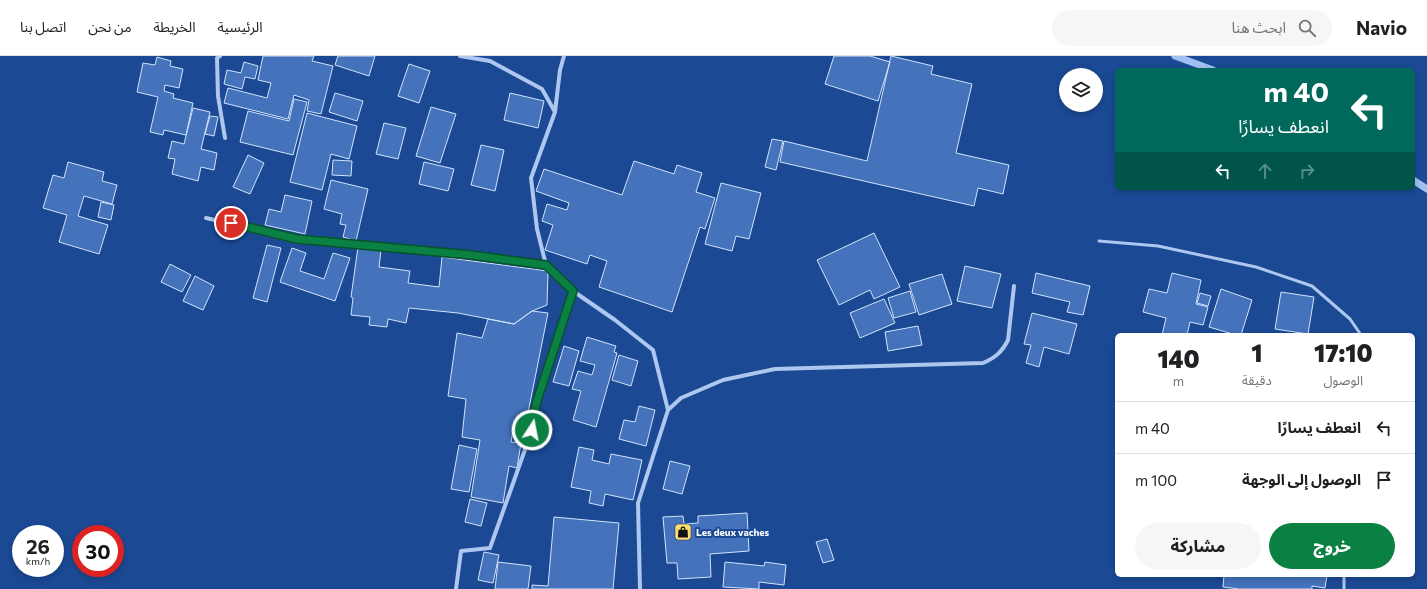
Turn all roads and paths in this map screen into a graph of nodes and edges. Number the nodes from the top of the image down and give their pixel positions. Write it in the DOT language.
graph roads {
  1 [pos="220,56"];
  2 [pos="460,56"];
  3 [pos="564,56"];
  4 [pos="555,112"];
  5 [pos="224,138"];
  6 [pos="206,218"];
  7 [pos="1099,241"];
  8 [pos="546,265"];
  9 [pos="1014,286"];
  10 [pos="573,291"];
  11 [pos="1360,333"];
  12 [pos="668,410"];
  13 [pos="1344,577"];
  14 [pos="456,589"];
  15 [pos="640,589"];
  16 [pos="1344,589"];
  1 -- 5 [label="street"];
  2 -- 4 [label="street"];
  3 -- 4 [label="street"];
  4 -- 8 [label="street"];
  6 -- 8 [label="street"];
  7 -- 11 [label="lane"];
  8 -- 10 [label="street"];
  9 -- 12 [label="street"];
  10 -- 12 [label="street"];
  10 -- 14 [label="street"];
  12 -- 15 [label="street"];
  13 -- 16 [label="lane"];
}
